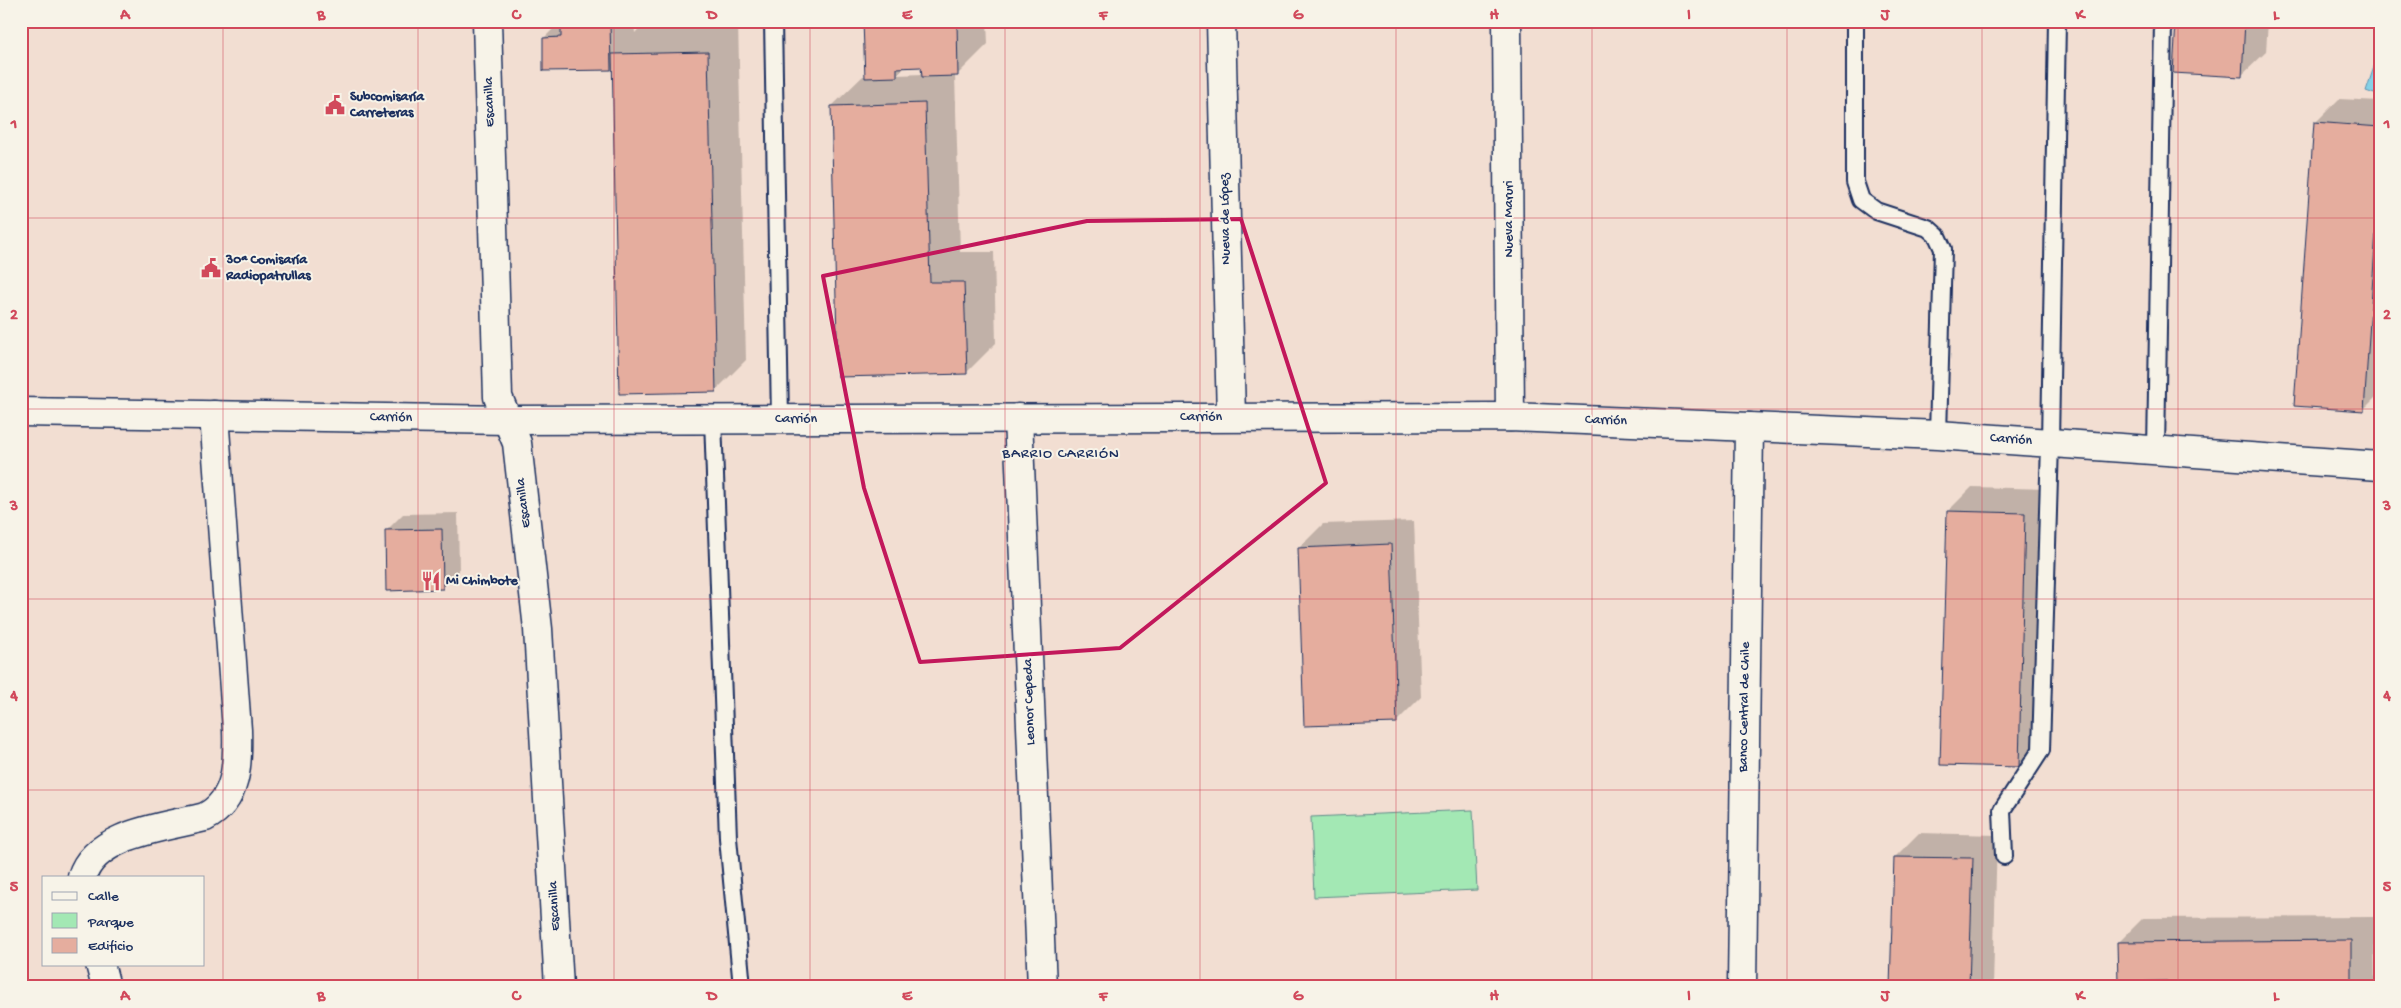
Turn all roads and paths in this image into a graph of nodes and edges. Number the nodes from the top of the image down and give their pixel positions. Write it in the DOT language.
graph roads {
  1 [pos="487,21"];
  2 [pos="773,21"];
  3 [pos="1221,21"];
  4 [pos="1507,21"];
  5 [pos="1855,21"];
  6 [pos="2056,21"];
  7 [pos="2163,21"];
  8 [pos="21,412"];
  9 [pos="214,415"];
  10 [pos="1231,417"];
  11 [pos="1510,417"];
  12 [pos="1018,418"];
  13 [pos="713,419"];
  14 [pos="780,419"];
  15 [pos="508,420"];
  16 [pos="1749,427"];
  17 [pos="1938,435"];
  18 [pos="2050,443"];
  19 [pos="2156,451"];
  20 [pos="2380,466"];
  21 [pos="2004,856"];
  22 [pos="82,876"];
  23 [pos="101,966"];
  24 [pos="106,987"];
  25 [pos="559,987"];
  26 [pos="742,987"];
  27 [pos="1042,987"];
  28 [pos="1742,987"];
  1 -- 15 [label="street, Escanilla"];
  2 -- 14 [label="lane"];
  3 -- 10 [label="street, Nueva de López"];
  4 -- 11 [label="street, Nueva Maruri"];
  5 -- 17 [label="lane"];
  6 -- 18 [label="lane"];
  7 -- 19 [label="lane"];
  8 -- 9 [label="street, Carrión"];
  9 -- 15 [label="street, Carrión"];
  9 -- 22 [label="street"];
  10 -- 11 [label="street, Carrión"];
  10 -- 12 [label="street, Carrión"];
  11 -- 16 [label="street, Carrión"];
  12 -- 14 [label="street, Carrión"];
  12 -- 27 [label="street, Leonor Cepeda"];
  13 -- 14 [label="street, Carrión"];
  13 -- 15 [label="street, Carrión"];
  13 -- 26 [label="lane"];
  15 -- 25 [label="street, Escanilla"];
  16 -- 17 [label="street, Carrión"];
  16 -- 28 [label="street, Banco Central de Chile"];
  17 -- 18 [label="street, Carrión"];
  18 -- 19 [label="street, Carrión"];
  18 -- 21 [label="lane"];
  19 -- 20 [label="street, Carrión"];
  23 -- 24 [label="street"];
}
